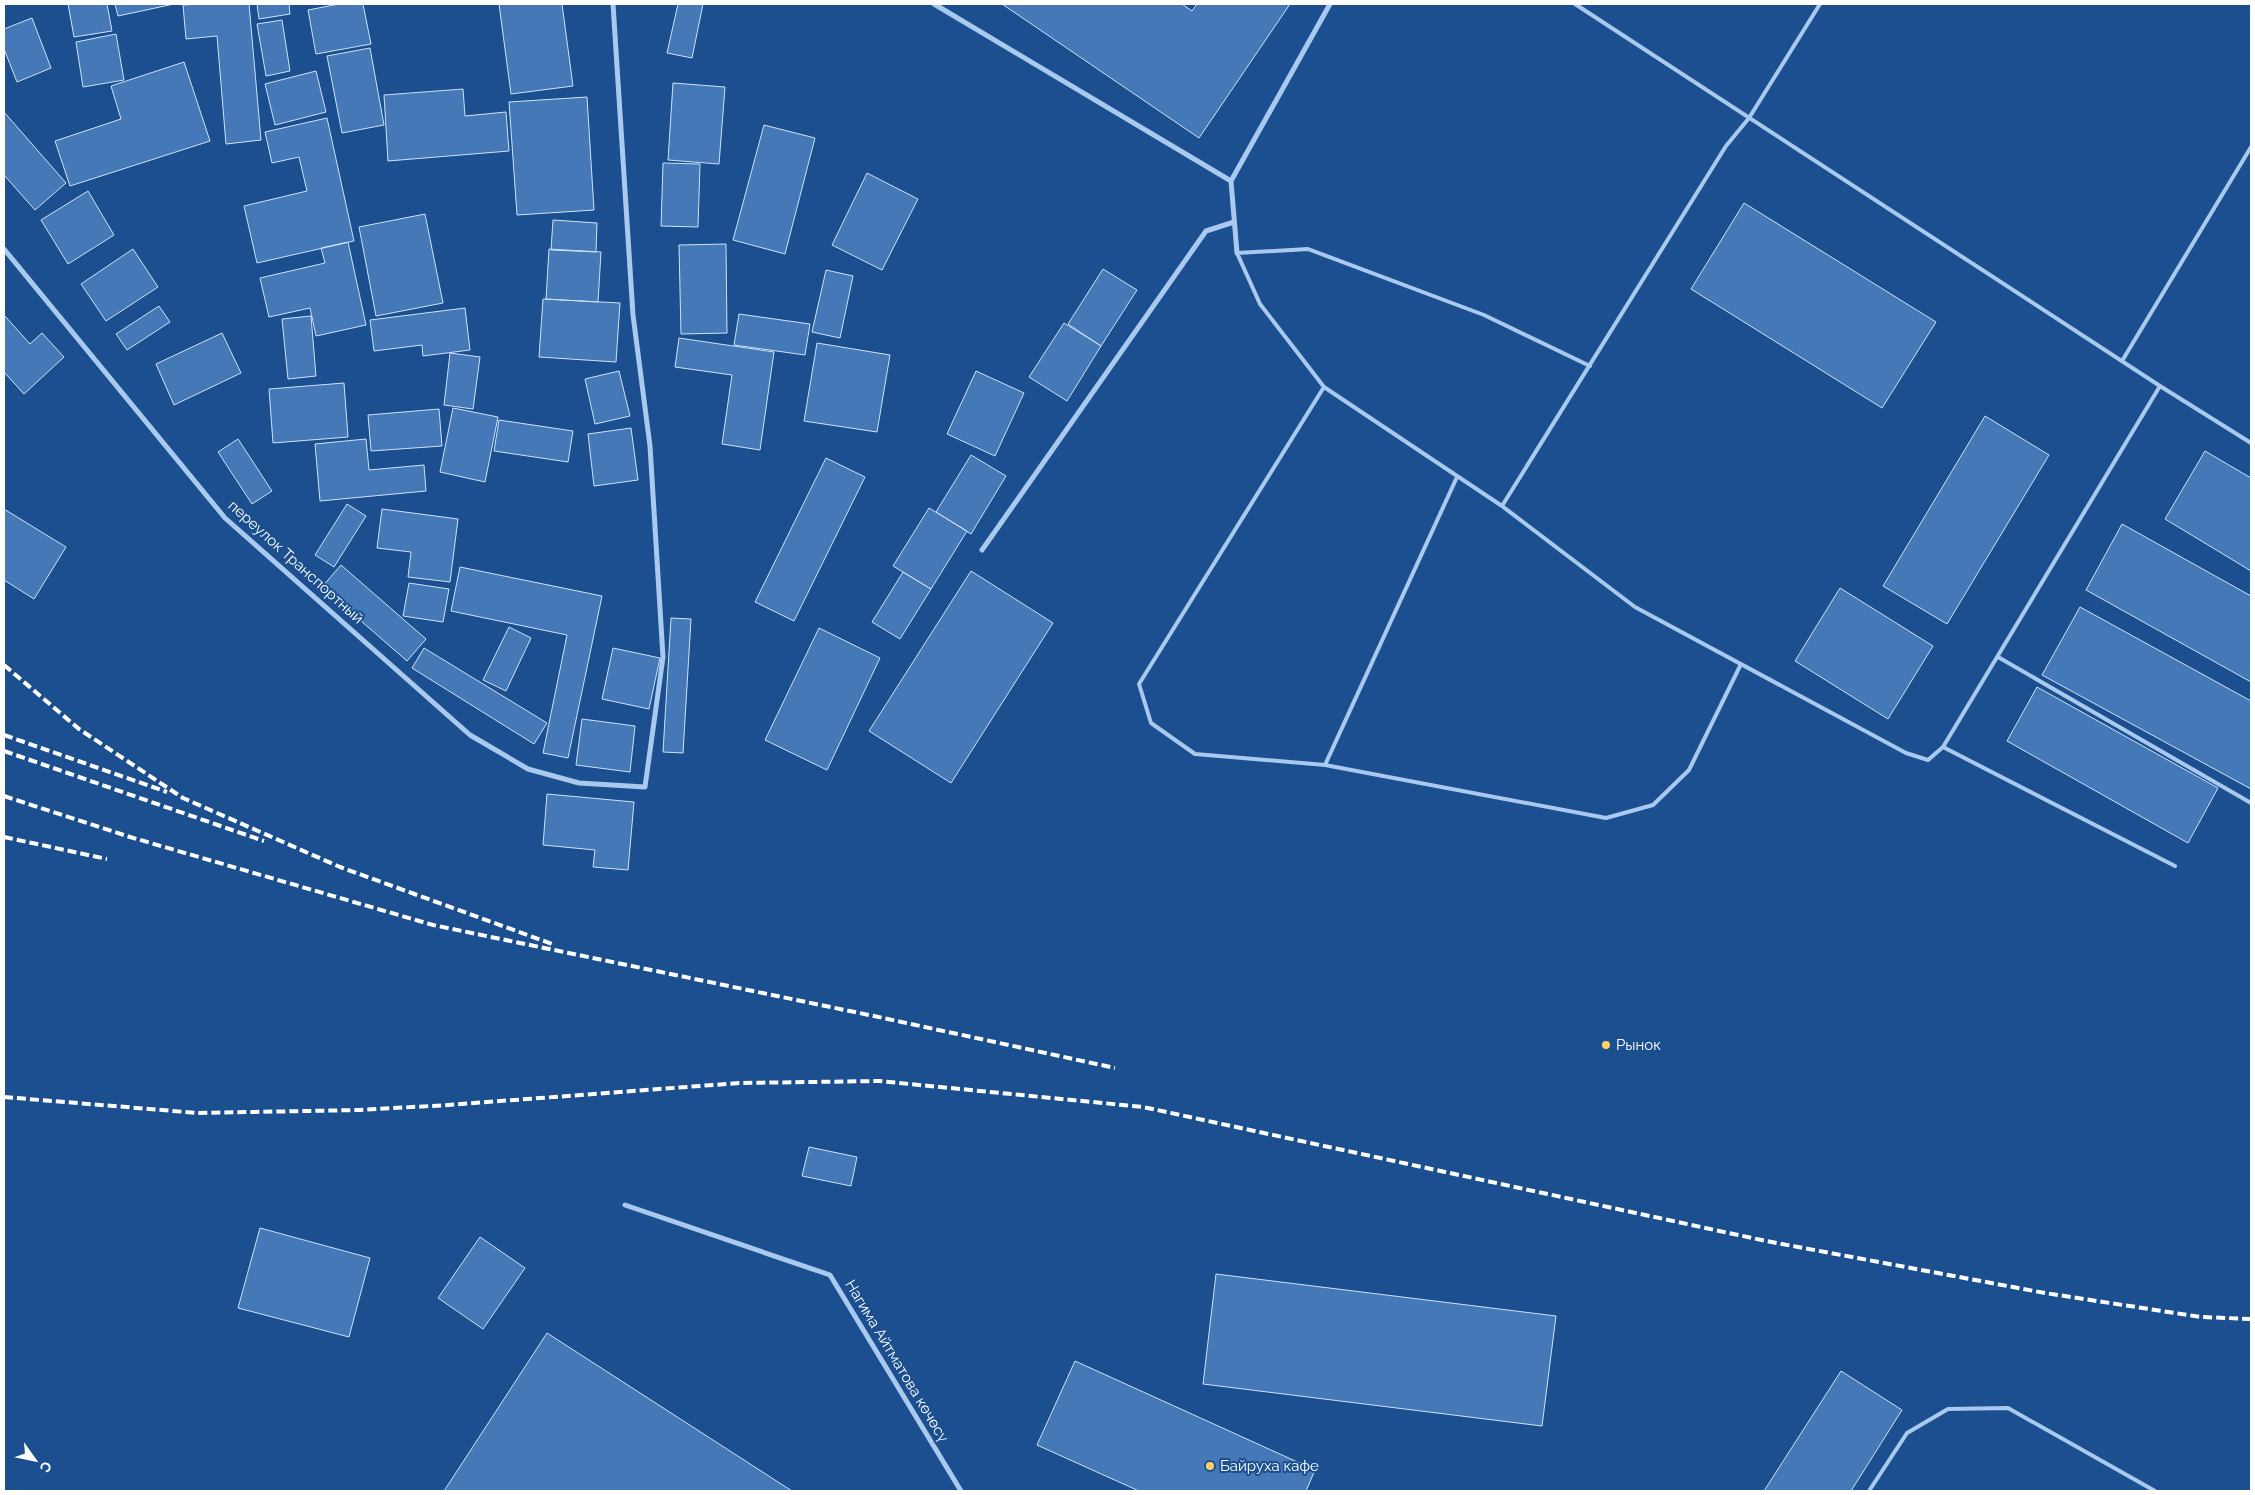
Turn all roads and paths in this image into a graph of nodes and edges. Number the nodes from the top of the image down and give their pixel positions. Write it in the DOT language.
graph roads {
  1 [pos="613,4"];
  2 [pos="934,4"];
  3 [pos="1330,4"];
  4 [pos="1575,4"];
  5 [pos="1820,4"];
  6 [pos="1749,118"];
  7 [pos="2251,147"];
  8 [pos="1231,181"];
  9 [pos="1234,222"];
  10 [pos="4,249"];
  11 [pos="1237,253"];
  12 [pos="2122,361"];
  13 [pos="1590,366"];
  14 [pos="2160,386"];
  15 [pos="1324,388"];
  16 [pos="2251,443"];
  17 [pos="1458,477"];
  18 [pos="1502,506"];
  19 [pos="982,550"];
  20 [pos="1998,657"];
  21 [pos="1741,664"];
  22 [pos="1943,747"];
  23 [pos="1325,765"];
  24 [pos="2251,803"];
  25 [pos="2175,866"];
  26 [pos="625,1205"];
  27 [pos="962,1491"];
  28 [pos="1869,1491"];
  29 [pos="2155,1491"];
  1 -- 10 [label="street, переулок Транспортный"];
  2 -- 8 [label="street"];
  3 -- 8 [label="street"];
  4 -- 6 [label="lane"];
  5 -- 6 [label="lane"];
  6 -- 12 [label="lane"];
  6 -- 13 [label="lane"];
  7 -- 12 [label="lane"];
  8 -- 9 [label="street"];
  9 -- 11 [label="street"];
  9 -- 19 [label="street"];
  11 -- 13 [label="lane"];
  11 -- 15 [label="lane"];
  12 -- 14 [label="lane"];
  13 -- 18 [label="lane"];
  14 -- 16 [label="lane"];
  14 -- 20 [label="lane"];
  15 -- 17 [label="lane"];
  15 -- 23 [label="lane"];
  17 -- 18 [label="lane"];
  17 -- 23 [label="lane"];
  18 -- 21 [label="lane"];
  20 -- 22 [label="lane"];
  20 -- 24 [label="lane"];
  21 -- 22 [label="lane"];
  21 -- 23 [label="lane"];
  22 -- 25 [label="lane"];
  26 -- 27 [label="street, Нагима Айтматова көчөсү"];
  28 -- 29 [label="lane"];
}
